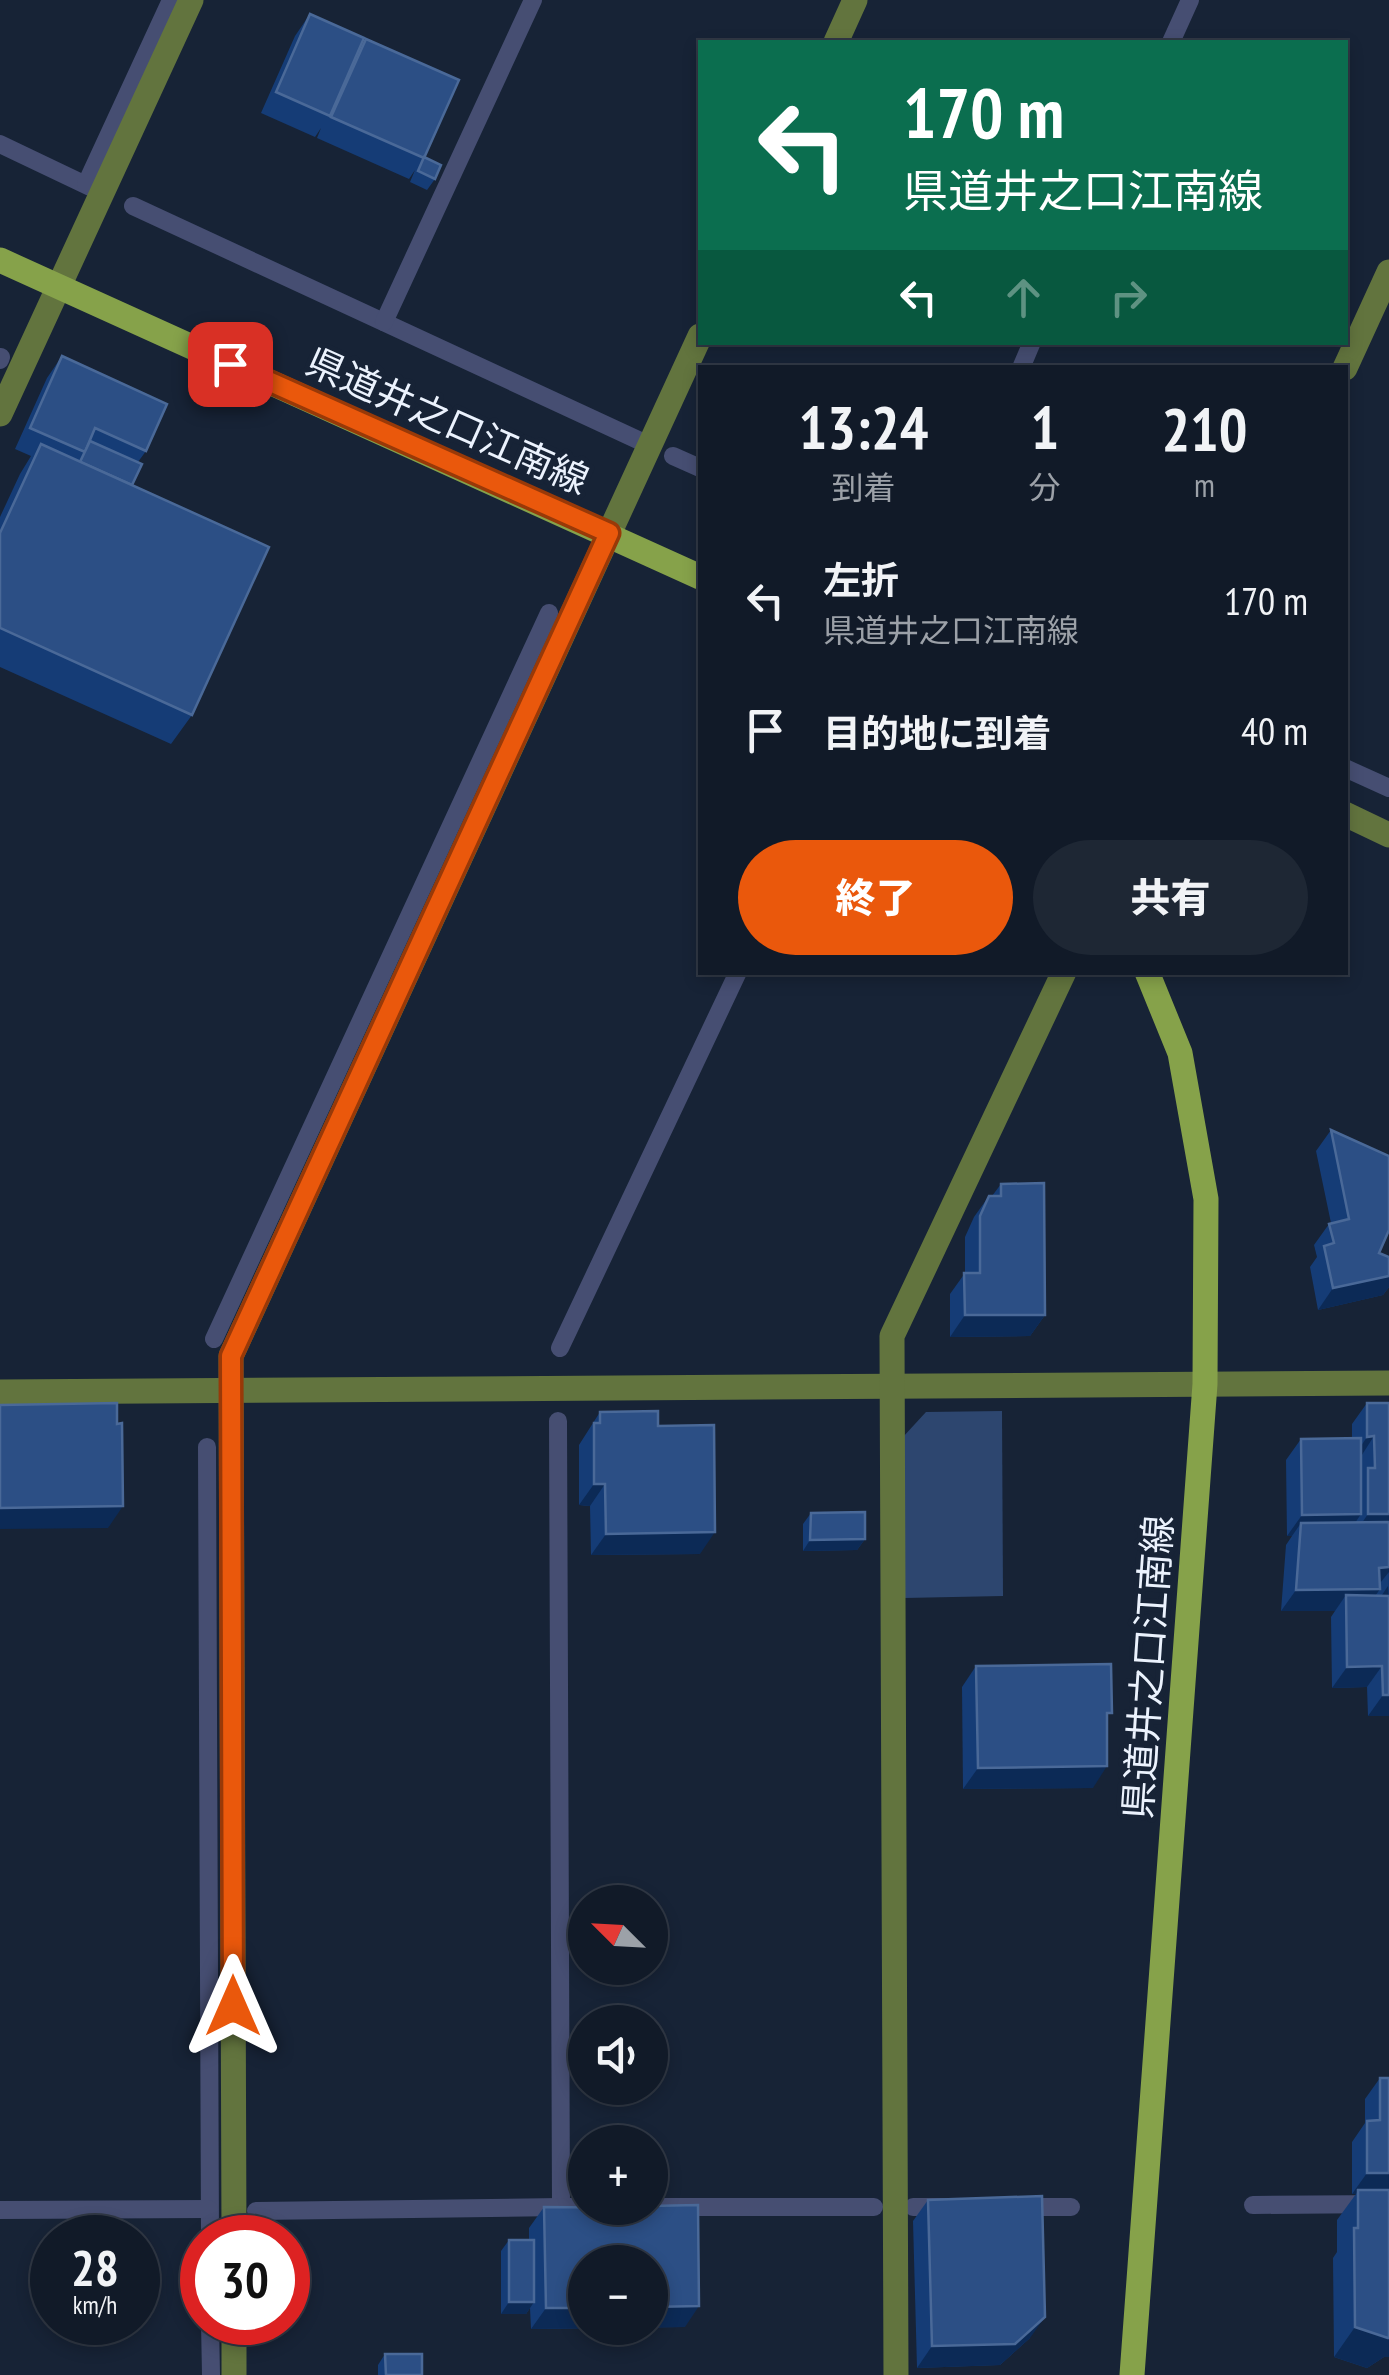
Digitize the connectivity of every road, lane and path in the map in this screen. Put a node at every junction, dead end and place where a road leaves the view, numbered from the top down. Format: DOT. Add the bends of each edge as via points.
graph roads {
  1 [pos="192,0"];
  2 [pos="855,0"];
  3 [pos="837,40"];
  4 [pos="0,260"];
  5 [pos="1389,272"];
  6 [pos="58,287"];
  7 [pos="698,340"];
  8 [pos="1346,365"];
  9 [pos="0,414"];
  10 [pos="609,533"];
  11 [pos="698,576"];
  12 [pos="1348,815"];
  13 [pos="1389,834"];
  14 [pos="1063,975"];
  15 [pos="1148,975"];
  16 [pos="1389,1383"];
  17 [pos="1205,1384"];
  18 [pos="892,1388"];
  19 [pos="230,1390"];
  20 [pos="0,1392"];
  21 [pos="234,2215"];
  22 [pos="234,2345"];
  23 [pos="234,2375"];
  24 [pos="896,2375"];
  25 [pos="1132,2375"];
  1 -- 6 [label="street"];
  2 -- 3 [label="street"];
  4 -- 6 [label="main road, 県道井之口江南線"];
  5 -- 8 [label="street"];
  6 -- 9 [label="street"];
  6 -- 10 [label="main road, 県道井之口江南線"];
  7 -- 10 [label="street"];
  10 -- 11 [label="main road, 県道井之口江南線"];
  10 -- 19 [label="street" via="231,1356"];
  12 -- 13 [label="street"];
  14 -- 18 [label="street" via="892,1336"];
  15 -- 17 [label="main road, 県道井之口江南線" via="1180,1054 1206,1199"];
  16 -- 17 [label="street"];
  17 -- 18 [label="street"];
  17 -- 25 [label="main road, 県道井之口江南線"];
  18 -- 19 [label="street"];
  18 -- 24 [label="street"];
  19 -- 20 [label="street"];
  19 -- 21 [label="street"];
  22 -- 23 [label="street"];
}
